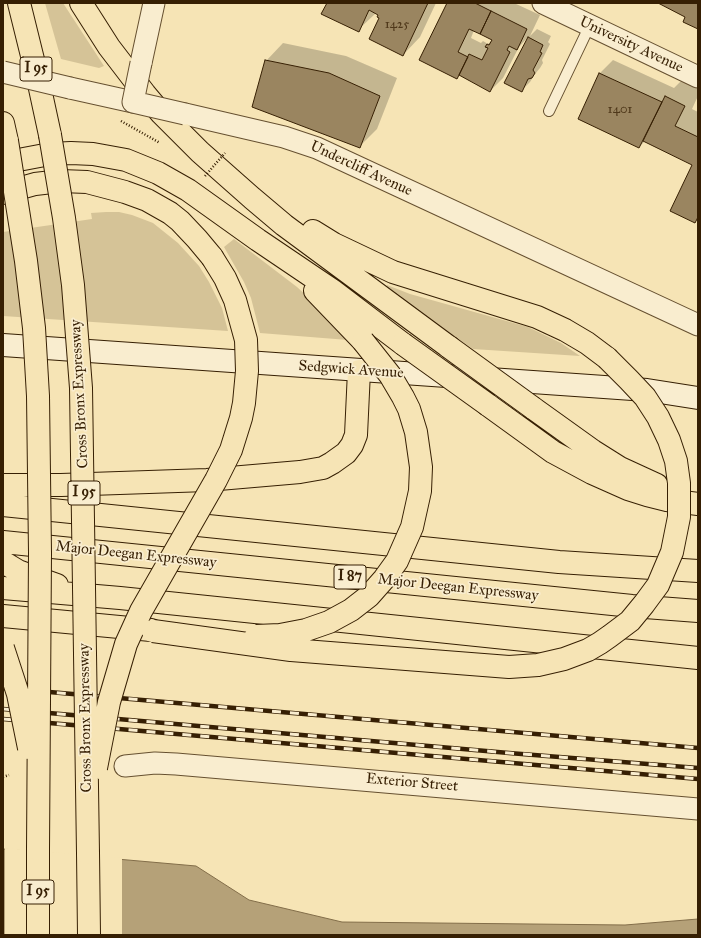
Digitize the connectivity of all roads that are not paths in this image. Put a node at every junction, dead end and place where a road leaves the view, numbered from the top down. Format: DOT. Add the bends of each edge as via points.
graph roads {
  1 [pos="19,3"];
  2 [pos="81,3"];
  3 [pos="154,3"];
  4 [pos="543,3"];
  5 [pos="590,25"];
  6 [pos="3,72"];
  7 [pos="698,77"];
  8 [pos="133,102"];
  9 [pos="549,111"];
  10 [pos="5,132"];
  11 [pos="3,164"];
  12 [pos="217,167"];
  13 [pos="3,193"];
  14 [pos="258,240"];
  15 [pos="698,325"];
  16 [pos="3,345"];
  17 [pos="359,371"];
  18 [pos="698,398"];
  19 [pos="3,485"];
  20 [pos="698,499"];
  21 [pos="698,504"];
  22 [pos="3,505"];
  23 [pos="3,542"];
  24 [pos="3,562"];
  25 [pos="698,571"];
  26 [pos="3,588"];
  27 [pos="120,598"];
  28 [pos="698,611"];
  29 [pos="3,616"];
  30 [pos="153,631"];
  31 [pos="3,648"];
  32 [pos="698,658"];
  33 [pos="125,766"];
  34 [pos="698,808"];
  35 [pos="38,849"];
  36 [pos="88,853"];
  37 [pos="38,935"];
  38 [pos="89,935"];
  1 -- 36 [label="highway, Cross Bronx Expressway / I 95, bridge" via="50,135 73,285 81,388"];
  2 -- 12 [label="highway" via="109,48 145,94"];
  3 -- 8 [label="street, bridge"];
  4 -- 5 [label="street, University Avenue"];
  5 -- 7 [label="street, University Avenue"];
  5 -- 9 [label="lane"];
  6 -- 8 [label="street, Undercliff Avenue, bridge"];
  8 -- 15 [label="street, Undercliff Avenue, bridge" via="288,138 317,148"];
  10 -- 35 [label="highway, I 95, bridge" via="29,281 38,396"];
  11 -- 14 [label="highway" via="71,152 126,160 173,180"];
  12 -- 20 [label="highway, bridge" via="284,225 593,451 644,480"];
  12 -- 30 [label="highway, bridge" via="269,206 376,265 407,278 537,317 565,330 607,358 645,397 669,440 676,461 679,483 679,517 672,552 658,585 630,620 588,650 538,665 509,667 291,650"];
  13 -- 36 [label="highway, bridge" via="22,187 61,181 87,182 147,200 170,213 197,238 212,257 230,288 243,326 248,356 244,403 237,434 224,465 141,611 126,644 109,702 96,763"];
  14 -- 21 [label="highway, bridge" via="332,290 553,452 628,489 667,500"];
  14 -- 30 [label="highway, bridge" via="328,303 363,341 404,397 413,420 421,467 416,516 406,543 391,570 373,592 351,610 329,622 294,633 266,636 225,637"];
  16 -- 17 [label="main road, Sedgwick Avenue"];
  17 -- 18 [label="main road, Sedgwick Avenue" via="647,390"];
  17 -- 19 [label="highway" via="356,435 346,453 323,468 207,480"];
  22 -- 25 [label="highway, I 87" via="559,562"];
  23 -- 28 [label="highway, Major Deegan Expressway / I 87"];
  24 -- 27 [label="highway, bridge" via="18,571 48,582 79,591"];
  26 -- 27 [label="highway, bridge"];
  27 -- 32 [label="highway"];
  29 -- 30 [label="highway, bridge"];
  31 -- 35 [label="highway, bridge" via="18,694 30,750"];
  33 -- 34 [label="street, Exterior Street" via="176,764"];
  35 -- 37 [label="highway, I 95"];
  36 -- 38 [label="highway, Cross Bronx Expressway / I 95"];
}
